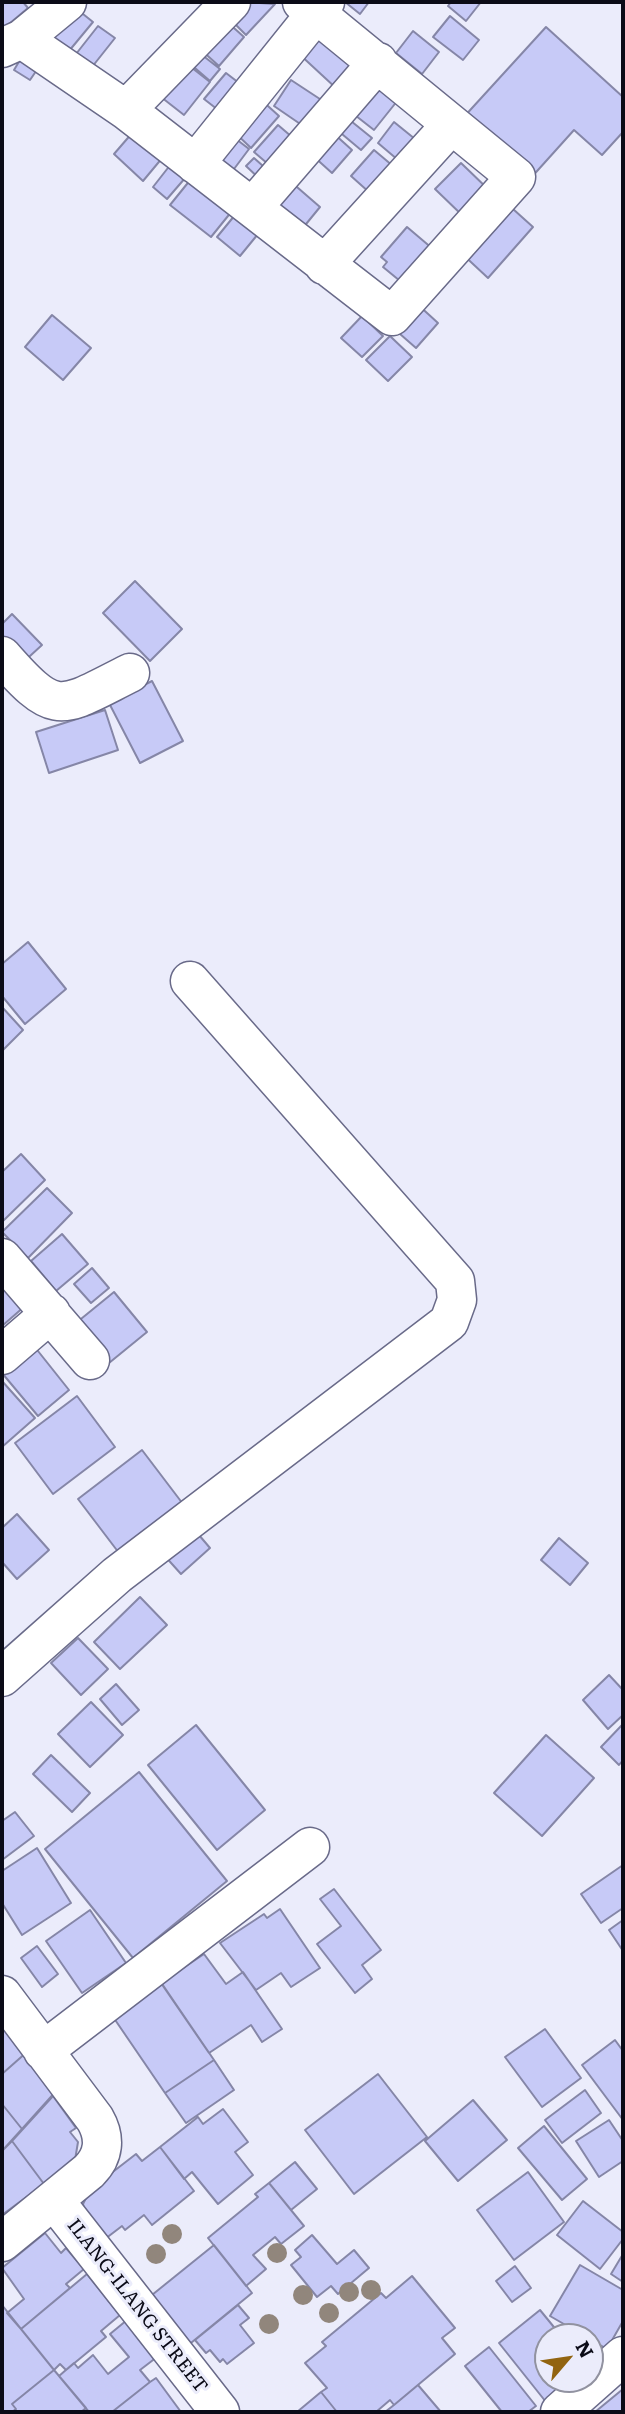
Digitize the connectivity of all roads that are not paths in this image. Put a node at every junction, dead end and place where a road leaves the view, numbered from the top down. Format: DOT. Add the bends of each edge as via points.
graph roads {
  1 [pos="67,2"];
  2 [pos="230,2"];
  3 [pos="314,6"];
  4 [pos="12,44"];
  5 [pos="378,62"];
  6 [pos="126,110"];
  7 [pos="451,125"];
  8 [pos="195,164"];
  9 [pos="253,207"];
  10 [pos="324,265"];
  11 [pos="2,656"];
  12 [pos="130,673"];
  13 [pos="190,981"];
  14 [pos="2,1258"];
  15 [pos="51,1313"];
  16 [pos="2,1355"];
  17 [pos="90,1360"];
  18 [pos="2,1677"];
  19 [pos="310,1847"];
  20 [pos="2,1997"];
  21 [pos="43,2051"];
  22 [pos="54,2200"];
  23 [pos="2,2242"];
  24 [pos="623,2356"];
  25 [pos="220,2412"];
  26 [pos="560,2412"];
  1 -- 4 [label="street"];
  2 -- 6 [label="street"];
  3 -- 5 [label="street"];
  3 -- 8 [label="street"];
  4 -- 6 [label="street"];
  5 -- 7 [label="street"];
  5 -- 9 [label="street"];
  6 -- 8 [label="street"];
  7 -- 10 [label="street"];
  7 -- 10 [label="street" via="516,177 392,316"];
  8 -- 9 [label="street"];
  9 -- 10 [label="street"];
  11 -- 12 [label="street" via="37,694 62,702"];
  13 -- 18 [label="street" via="455,1281 457,1300 450,1322 117,1575"];
  14 -- 15 [label="street"];
  15 -- 16 [label="street"];
  15 -- 17 [label="street"];
  19 -- 21 [label="street"];
  20 -- 21 [label="street"];
  21 -- 22 [label="street" via="100,2128 102,2147 89,2171"];
  22 -- 23 [label="street"];
  22 -- 25 [label="street, ILANG-ILANG STREET"];
  24 -- 26 [label="street"];
}
